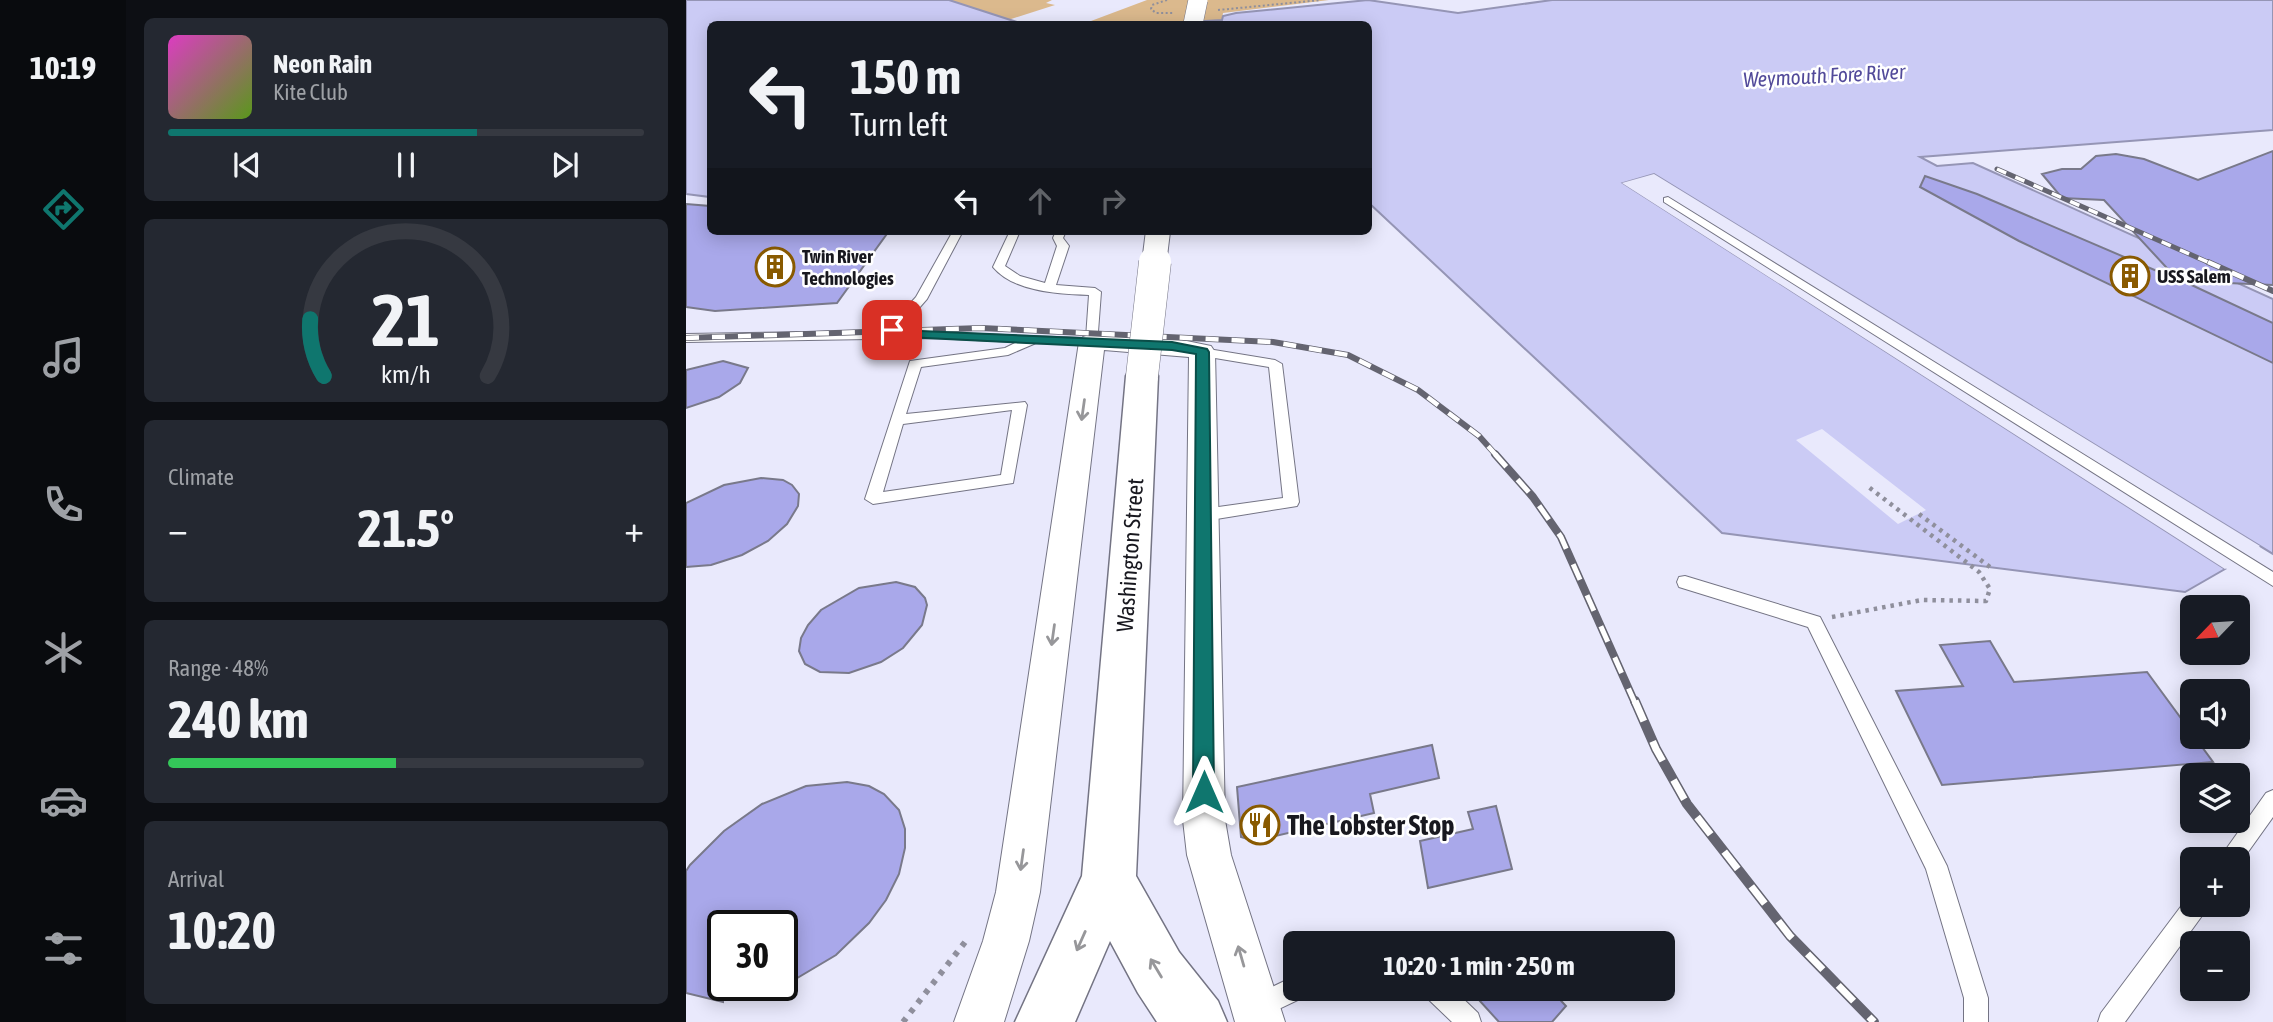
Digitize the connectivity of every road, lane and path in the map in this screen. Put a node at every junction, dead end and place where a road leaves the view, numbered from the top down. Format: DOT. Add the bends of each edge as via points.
graph roads {
  1 [pos="1198,0"];
  2 [pos="1321,0"];
  3 [pos="1241,8"];
  4 [pos="1194,21"];
  5 [pos="1668,200"];
  6 [pos="956,235"];
  7 [pos="1013,235"];
  8 [pos="1059,235"];
  9 [pos="1157,235"];
  10 [pos="1049,285"];
  11 [pos="890,333"];
  12 [pos="686,338"];
  13 [pos="1034,339"];
  14 [pos="1092,342"];
  15 [pos="1202,352"];
  16 [pos="897,420"];
  17 [pos="1866,485"];
  18 [pos="1204,514"];
  19 [pos="1919,514"];
  20 [pos="1990,567"];
  21 [pos="2273,580"];
  22 [pos="1685,582"];
  23 [pos="1814,622"];
  24 [pos="2273,800"];
  25 [pos="2239,847"];
  26 [pos="1109,879"];
  27 [pos="2187,917"];
  28 [pos="978,925"];
  29 [pos="1283,997"];
  30 [pos="1448,1001"];
  31 [pos="1258,1015"];
  32 [pos="903,1022"];
  33 [pos="979,1022"];
  34 [pos="1045,1022"];
  35 [pos="1197,1022"];
  36 [pos="1469,1022"];
  37 [pos="1976,1022"];
  38 [pos="2110,1022"];
  1 -- 4 [label="main road, bridge"];
  2 -- 3 [label="path"];
  5 -- 21 [label="lane"];
  6 -- 11 [label="lane" via="921,299"];
  7 -- 10 [label="lane" via="999,267 1003,274"];
  8 -- 10 [label="lane" via="1063,246"];
  9 -- 26 [label="main road, Washington Street, bridge" via="1142,376"];
  10 -- 14 [label="lane" via="1095,292"];
  11 -- 12 [label="lane"];
  11 -- 13 [label="lane"];
  13 -- 14 [label="lane"];
  13 -- 16 [label="lane" via="1008,351 915,364"];
  14 -- 15 [label="street"];
  14 -- 33 [label="street, one-way" via="1018,892"];
  15 -- 18 [label="street"];
  15 -- 18 [label="lane" via="1275,364 1291,502"];
  16 -- 16 [label="lane" via="1020,405 1008,479 873,499"];
  17 -- 23 [label="path" via="1979,572 1990,589 1986,601 1922,600"];
  31 -- 18 [label="street, one-way" via="1209,855 1203,820"];
  19 -- 20 [label="path"];
  22 -- 23 [label="lane"];
  23 -- 37 [label="lane" via="1936,866 1976,998"];
  24 -- 25 [label="lane"];
  26 -- 34 [label="main road, Washington Street, one-way"];
  35 -- 26 [label="main road, one-way" via="1169,990"];
  27 -- 38 [label="lane"];
  28 -- 32 [label="path"];
  29 -- 31 [label="lane"];
  30 -- 36 [label="lane"];
}
